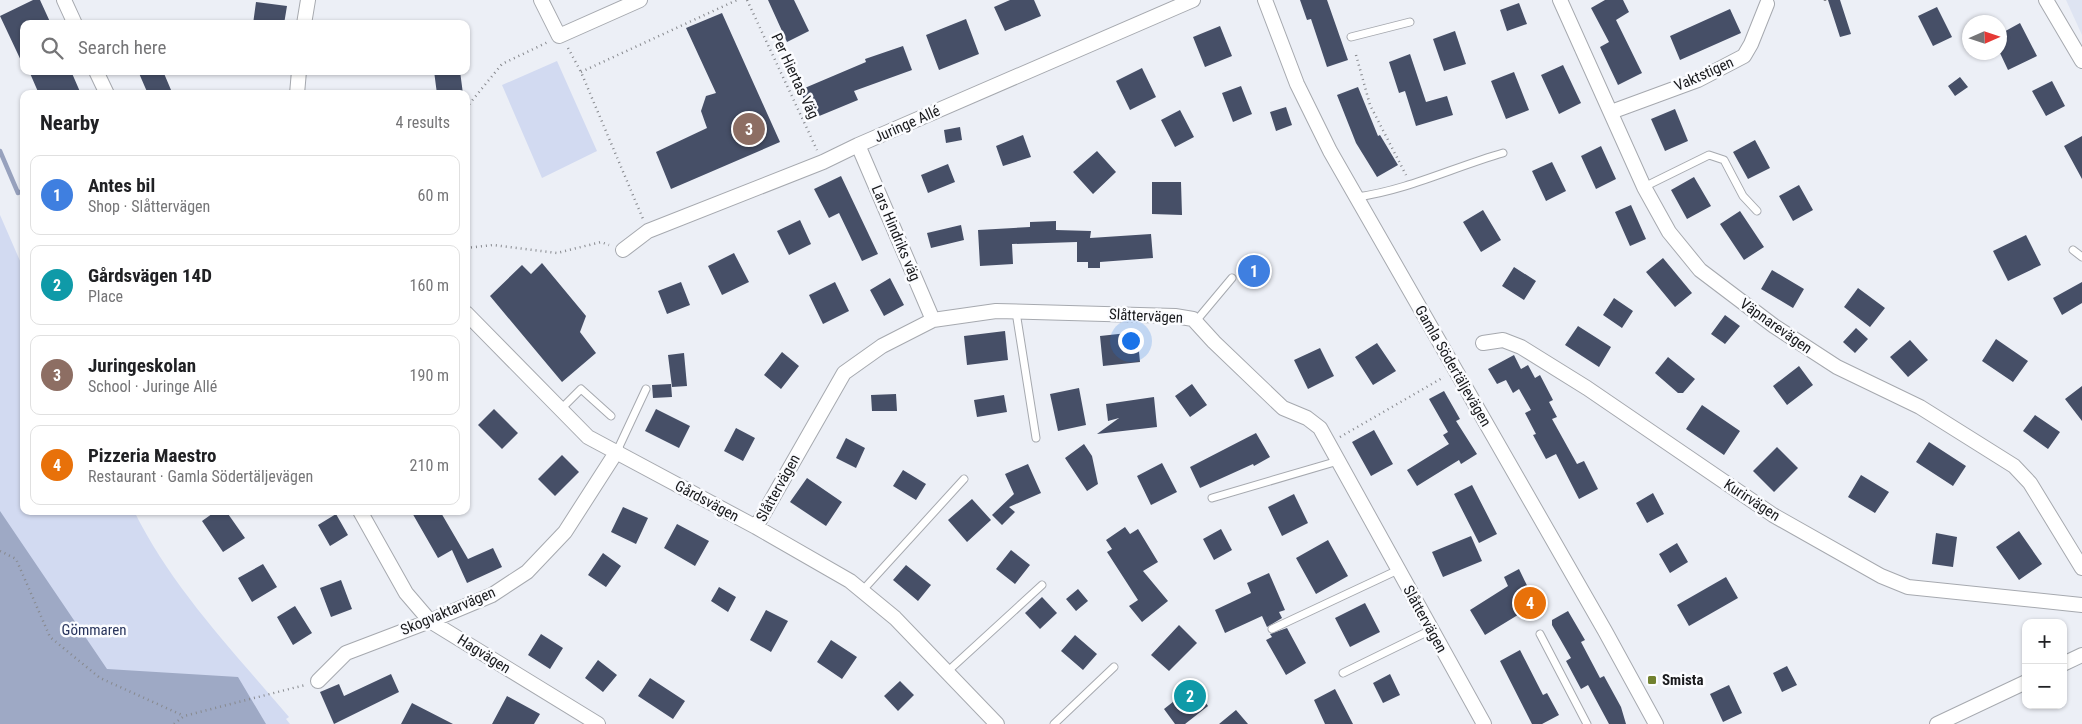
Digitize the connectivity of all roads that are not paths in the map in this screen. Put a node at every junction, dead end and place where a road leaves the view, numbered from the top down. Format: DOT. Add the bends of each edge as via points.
graph roads {
  1 [pos="64,0"];
  2 [pos="308,0"];
  3 [pos="541,0"];
  4 [pos="640,0"];
  5 [pos="1193,0"];
  6 [pos="1265,0"];
  7 [pos="1560,0"];
  8 [pos="2046,0"];
  9 [pos="1767,4"];
  10 [pos="73,20"];
  11 [pos="305,20"];
  12 [pos="1410,22"];
  13 [pos="1351,37"];
  14 [pos="2082,61"];
  15 [pos="98,75"];
  16 [pos="299,75"];
  17 [pos="105,90"];
  18 [pos="297,90"];
  19 [pos="1611,112"];
  20 [pos="858,145"];
  21 [pos="1503,153"];
  22 [pos="1644,187"];
  23 [pos="1357,198"];
  24 [pos="1757,211"];
  25 [pos="623,250"];
  26 [pos="2073,250"];
  27 [pos="2082,257"];
  28 [pos="1232,278"];
  29 [pos="1016,312"];
  30 [pos="470,317"];
  31 [pos="934,320"];
  32 [pos="1196,321"];
  33 [pos="1483,343"];
  34 [pos="646,389"];
  35 [pos="561,409"];
  36 [pos="611,416"];
  37 [pos="1036,438"];
  38 [pos="617,451"];
  39 [pos="1338,461"];
  40 [pos="964,479"];
  41 [pos="1212,498"];
  42 [pos="362,515"];
  43 [pos="756,527"];
  44 [pos="2082,568"];
  45 [pos="1398,570"];
  46 [pos="1042,584"];
  47 [pos="862,591"];
  48 [pos="2082,605"];
  49 [pos="430,621"];
  50 [pos="1272,629"];
  51 [pos="1432,630"];
  52 [pos="1540,634"];
  53 [pos="2082,655"];
  54 [pos="2067,662"];
  55 [pos="1114,667"];
  56 [pos="947,672"];
  57 [pos="1343,673"];
  58 [pos="318,681"];
  59 [pos="2022,684"];
  60 [pos="598,724"];
  61 [pos="997,724"];
  62 [pos="1054,724"];
  63 [pos="1484,724"];
  64 [pos="1587,724"];
  65 [pos="1656,724"];
  66 [pos="1937,724"];
  1 -- 10 [label="street"];
  2 -- 11 [label="street"];
  3 -- 4 [label="street" via="559,36"];
  5 -- 20 [label="street, Juringe Allé"];
  6 -- 23 [label="street, Gamla Södertäljevägen" via="1297,84"];
  7 -- 19 [label="street, Väpnarevägen"];
  8 -- 14 [label="street"];
  9 -- 19 [label="street, Vaktstigen" via="1744,56 1698,80"];
  12 -- 13 [label="lane"];
  15 -- 17 [label="street"];
  16 -- 18 [label="street"];
  19 -- 22 [label="street, Väpnarevägen"];
  20 -- 25 [label="street, Juringe Allé" via="648,231"];
  20 -- 31 [label="street, Lars Hindriks väg"];
  21 -- 23 [label="lane" via="1411,185"];
  22 -- 24 [label="lane" via="1709,155 1724,160 1743,196"];
  22 -- 44 [label="street, Väpnarevägen" via="1668,232 1700,270 1758,314 1837,367 1920,407 2014,466 2030,483"];
  23 -- 65 [label="street, Gamla Södertäljevägen"];
  26 -- 27 [label="lane"];
  28 -- 32 [label="lane"];
  29 -- 31 [label="street, Slåttervägen" via="996,311"];
  29 -- 32 [label="street, Slåttervägen" via="1175,316"];
  29 -- 37 [label="lane"];
  30 -- 35 [label="street, Gårdsvägen"];
  31 -- 43 [label="street, Slåttervägen" via="882,346 844,373"];
  32 -- 39 [label="street, Slåttervägen" via="1283,408 1307,418 1320,428"];
  33 -- 48 [label="street, Kurirvägen" via="1503,340 1521,347 1773,515 1881,576 1908,587"];
  34 -- 38 [label="lane"];
  35 -- 36 [label="lane" via="581,389"];
  35 -- 38 [label="street, Gårdsvägen" via="588,437"];
  38 -- 43 [label="street, Gårdsvägen"];
  38 -- 49 [label="street, Skogvaktarvägen" via="566,532 527,572 492,595"];
  39 -- 41 [label="lane"];
  39 -- 45 [label="street, Slåttervägen"];
  40 -- 47 [label="lane"];
  42 -- 49 [label="street, Hagvägen" via="406,593"];
  43 -- 47 [label="street, Gårdsvägen"];
  45 -- 50 [label="lane"];
  45 -- 51 [label="street, Slåttervägen"];
  46 -- 56 [label="lane"];
  47 -- 56 [label="street, Gårdsvägen" via="895,618"];
  49 -- 58 [label="street, Skogvaktarvägen" via="346,653"];
  49 -- 60 [label="street, Hagvägen"];
  51 -- 57 [label="lane"];
  51 -- 63 [label="street, Slåttervägen"];
  52 -- 64 [label="lane"];
  53 -- 54 [label="street"];
  55 -- 62 [label="lane"];
  56 -- 61 [label="street, Gårdsvägen"];
  59 -- 66 [label="street"];
}
